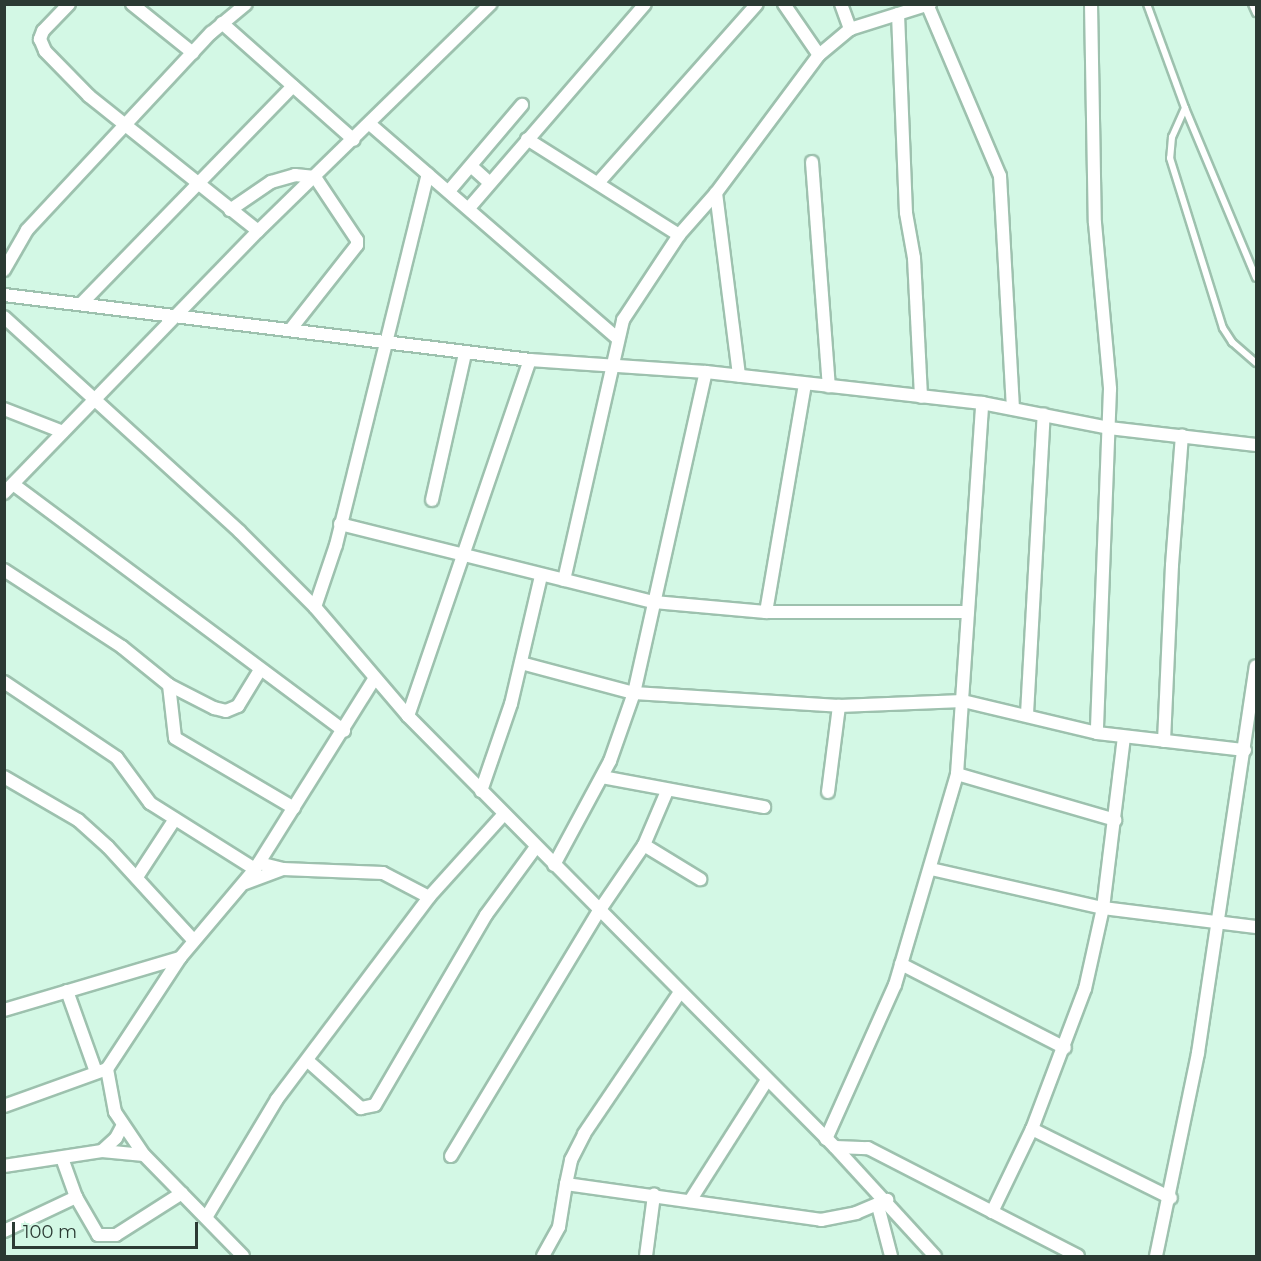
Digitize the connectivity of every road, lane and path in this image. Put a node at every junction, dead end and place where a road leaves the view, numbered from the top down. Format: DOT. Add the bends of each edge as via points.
graph roads {
  1 [pos="69,4"];
  2 [pos="132,4"];
  3 [pos="645,4"];
  4 [pos="757,4"];
  5 [pos="784,4"];
  6 [pos="841,4"];
  7 [pos="1091,4"];
  8 [pos="1147,4"];
  9 [pos="1252,4"];
  10 [pos="245,5"];
  11 [pos="928,5"];
  12 [pos="483,7"];
  13 [pos="898,14"];
  14 [pos="1257,14"];
  15 [pos="222,23"];
  16 [pos="850,29"];
  17 [pos="193,53"];
  18 [pos="819,55"];
  19 [pos="293,86"];
  20 [pos="522,105"];
  21 [pos="1185,108"];
  22 [pos="126,124"];
  23 [pos="370,124"];
  24 [pos="354,140"];
  25 [pos="527,140"];
  26 [pos="812,162"];
  27 [pos="471,166"];
  28 [pos="428,174"];
  29 [pos="315,177"];
  30 [pos="490,183"];
  31 [pos="598,183"];
  32 [pos="198,184"];
  33 [pos="449,191"];
  34 [pos="716,193"];
  35 [pos="469,208"];
  36 [pos="230,210"];
  37 [pos="258,231"];
  38 [pos="679,235"];
  39 [pos="4,270"];
  40 [pos="1257,278"];
  41 [pos="4,295"];
  42 [pos="83,302"];
  43 [pos="177,314"];
  44 [pos="4,316"];
  45 [pos="290,330"];
  46 [pos="617,338"];
  47 [pos="387,344"];
  48 [pos="465,353"];
  49 [pos="530,360"];
  50 [pos="1257,363"];
  51 [pos="614,367"];
  52 [pos="706,372"];
  53 [pos="739,376"];
  54 [pos="805,384"];
  55 [pos="829,386"];
  56 [pos="921,397"];
  57 [pos="96,398"];
  58 [pos="982,403"];
  59 [pos="4,409"];
  60 [pos="1013,409"];
  61 [pos="1044,414"];
  62 [pos="1109,428"];
  63 [pos="63,432"];
  64 [pos="1182,435"];
  65 [pos="1257,445"];
  66 [pos="9,488"];
  67 [pos="432,500"];
  68 [pos="340,524"];
  69 [pos="466,558"];
  70 [pos="4,570"];
  71 [pos="541,576"];
  72 [pos="564,580"];
  73 [pos="654,602"];
  74 [pos="315,607"];
  75 [pos="766,612"];
  76 [pos="967,612"];
  77 [pos="521,663"];
  78 [pos="1257,666"];
  79 [pos="260,670"];
  80 [pos="374,679"];
  81 [pos="4,682"];
  82 [pos="169,685"];
  83 [pos="634,693"];
  84 [pos="963,701"];
  85 [pos="839,706"];
  86 [pos="1027,714"];
  87 [pos="408,716"];
  88 [pos="344,731"];
  89 [pos="1097,733"];
  90 [pos="1124,737"];
  91 [pos="1164,741"];
  92 [pos="1245,750"];
  93 [pos="957,774"];
  94 [pos="4,777"];
  95 [pos="602,777"];
  96 [pos="481,791"];
  97 [pos="667,791"];
  98 [pos="828,792"];
  99 [pos="764,807"];
  100 [pos="294,808"];
  101 [pos="504,814"];
  102 [pos="175,819"];
  103 [pos="1115,820"];
  104 [pos="644,845"];
  105 [pos="536,847"];
  106 [pos="554,865"];
  107 [pos="257,866"];
  108 [pos="283,868"];
  109 [pos="931,869"];
  110 [pos="136,877"];
  111 [pos="700,879"];
  112 [pos="244,883"];
  113 [pos="429,897"];
  114 [pos="1102,908"];
  115 [pos="599,911"];
  116 [pos="1216,923"];
  117 [pos="1257,927"];
  118 [pos="194,941"];
  119 [pos="180,958"];
  120 [pos="901,964"];
  121 [pos="67,990"];
  122 [pos="680,992"];
  123 [pos="4,1010"];
  124 [pos="1065,1048"];
  125 [pos="309,1061"];
  126 [pos="101,1071"];
  127 [pos="767,1080"];
  128 [pos="6,1107"];
  129 [pos="123,1125"];
  130 [pos="1032,1129"];
  131 [pos="830,1143"];
  132 [pos="102,1151"];
  133 [pos="144,1155"];
  134 [pos="451,1155"];
  135 [pos="62,1158"];
  136 [pos="4,1166"];
  137 [pos="566,1184"];
  138 [pos="182,1193"];
  139 [pos="654,1195"];
  140 [pos="76,1197"];
  141 [pos="1171,1198"];
  142 [pos="690,1201"];
  143 [pos="883,1203"];
  144 [pos="992,1212"];
  145 [pos="207,1216"];
  146 [pos="562,1218"];
  147 [pos="4,1231"];
  148 [pos="243,1257"];
  149 [pos="543,1257"];
  150 [pos="556,1257"];
  151 [pos="646,1257"];
  152 [pos="891,1257"];
  153 [pos="935,1257"];
  154 [pos="1078,1257"];
  155 [pos="1156,1257"];
  1 -- 22 [label="street" via="43,31 41,46 89,96"];
  2 -- 17 [label="street"];
  3 -- 25 [label="street"];
  4 -- 31 [label="street"];
  5 -- 18 [label="street"];
  6 -- 16 [label="street"];
  7 -- 62 [label="street" via="1095,223 1110,389"];
  8 -- 21 [label="lane"];
  9 -- 14 [label="lane"];
  10 -- 15 [label="street"];
  11 -- 13 [label="street"];
  11 -- 60 [label="street" via="1000,176"];
  12 -- 23 [label="street"];
  13 -- 16 [label="street"];
  13 -- 56 [label="street" via="906,213 914,258"];
  15 -- 17 [label="street"];
  15 -- 19 [label="street"];
  16 -- 18 [label="street"];
  17 -- 22 [label="street"];
  18 -- 34 [label="street"];
  19 -- 24 [label="street"];
  19 -- 32 [label="street"];
  20 -- 27 [label="street"];
  21 -- 40 [label="lane"];
  21 -- 50 [label="lane" via="1172,137 1170,158 1223,328 1232,342"];
  22 -- 32 [label="street"];
  22 -- 39 [label="street" via="27,230"];
  23 -- 24 [label="street"];
  23 -- 28 [label="street"];
  24 -- 29 [label="street"];
  25 -- 30 [label="street"];
  25 -- 31 [label="street"];
  26 -- 55 [label="street"];
  27 -- 30 [label="street"];
  27 -- 33 [label="street"];
  28 -- 33 [label="street"];
  28 -- 47 [label="street"];
  29 -- 36 [label="street" via="295,175 271,182"];
  29 -- 37 [label="street"];
  29 -- 45 [label="street" via="357,245"];
  30 -- 35 [label="street"];
  31 -- 38 [label="street"];
  32 -- 36 [label="street"];
  32 -- 42 [label="street"];
  33 -- 35 [label="street"];
  34 -- 38 [label="street"];
  34 -- 53 [label="street"];
  35 -- 46 [label="street"];
  36 -- 37 [label="street"];
  37 -- 43 [label="street"];
  38 -- 46 [label="street" via="630,307"];
  41 -- 42 [label="street"];
  42 -- 43 [label="street"];
  43 -- 45 [label="street"];
  43 -- 57 [label="street"];
  44 -- 57 [label="street"];
  45 -- 47 [label="street"];
  46 -- 51 [label="street"];
  47 -- 48 [label="street"];
  47 -- 68 [label="street"];
  48 -- 49 [label="street"];
  48 -- 67 [label="street"];
  49 -- 51 [label="street"];
  49 -- 69 [label="street"];
  51 -- 52 [label="street"];
  51 -- 72 [label="street"];
  52 -- 53 [label="street"];
  52 -- 73 [label="street"];
  53 -- 54 [label="street"];
  54 -- 55 [label="street"];
  54 -- 75 [label="street"];
  55 -- 56 [label="street"];
  56 -- 58 [label="street"];
  57 -- 63 [label="street"];
  57 -- 74 [label="street"];
  58 -- 60 [label="street"];
  58 -- 76 [label="street"];
  59 -- 63 [label="street"];
  60 -- 61 [label="street"];
  61 -- 62 [label="street"];
  61 -- 86 [label="street"];
  62 -- 64 [label="street"];
  62 -- 89 [label="street"];
  63 -- 66 [label="street"];
  64 -- 65 [label="street"];
  64 -- 91 [label="street"];
  66 -- 79 [label="street"];
  68 -- 69 [label="street"];
  68 -- 74 [label="street"];
  69 -- 71 [label="street"];
  69 -- 87 [label="street"];
  70 -- 82 [label="street" via="122,647"];
  71 -- 72 [label="street"];
  71 -- 77 [label="street"];
  72 -- 73 [label="street"];
  73 -- 75 [label="street"];
  73 -- 83 [label="street"];
  74 -- 80 [label="street"];
  75 -- 76 [label="street"];
  76 -- 84 [label="street"];
  77 -- 83 [label="street"];
  77 -- 96 [label="street" via="506,722"];
  78 -- 92 [label="street"];
  79 -- 82 [label="street" via="238,706 226,711"];
  79 -- 88 [label="street"];
  80 -- 87 [label="street"];
  80 -- 88 [label="street"];
  81 -- 102 [label="street" via="117,758 144,798"];
  82 -- 100 [label="street" via="175,738"];
  83 -- 85 [label="street"];
  83 -- 95 [label="street"];
  84 -- 85 [label="street"];
  84 -- 86 [label="street"];
  84 -- 93 [label="street"];
  85 -- 98 [label="street"];
  86 -- 89 [label="street"];
  87 -- 96 [label="street"];
  88 -- 100 [label="street"];
  89 -- 90 [label="street"];
  90 -- 91 [label="street"];
  90 -- 103 [label="street"];
  91 -- 92 [label="street"];
  92 -- 116 [label="street"];
  93 -- 103 [label="street"];
  93 -- 109 [label="street"];
  94 -- 110 [label="street" via="78,820"];
  95 -- 97 [label="street"];
  95 -- 106 [label="street"];
  96 -- 101 [label="street"];
  97 -- 99 [label="street"];
  97 -- 104 [label="street"];
  100 -- 107 [label="street"];
  101 -- 105 [label="street"];
  101 -- 113 [label="street"];
  102 -- 107 [label="street"];
  102 -- 110 [label="street"];
  103 -- 114 [label="street"];
  104 -- 111 [label="street"];
  104 -- 115 [label="street"];
  105 -- 106 [label="street"];
  105 -- 125 [label="street" via="486,915 375,1105 361,1108"];
  106 -- 115 [label="street"];
  107 -- 108 [label="street"];
  107 -- 112 [label="street"];
  108 -- 112 [label="street"];
  108 -- 113 [label="street" via="383,873"];
  109 -- 114 [label="street"];
  109 -- 120 [label="street"];
  110 -- 118 [label="street"];
  112 -- 118 [label="street"];
  113 -- 125 [label="street"];
  114 -- 116 [label="street"];
  114 -- 124 [label="street" via="1085,989"];
  115 -- 122 [label="street"];
  115 -- 134 [label="street"];
  116 -- 117 [label="street"];
  116 -- 141 [label="street" via="1198,1053"];
  118 -- 119 [label="street"];
  119 -- 121 [label="street"];
  119 -- 126 [label="street"];
  120 -- 124 [label="street"];
  120 -- 131 [label="street"];
  121 -- 123 [label="street"];
  121 -- 126 [label="street"];
  122 -- 127 [label="street"];
  122 -- 137 [label="street" via="584,1134 571,1160"];
  124 -- 130 [label="street"];
  125 -- 145 [label="street" via="254,1134"];
  126 -- 128 [label="street"];
  126 -- 129 [label="street"];
  127 -- 131 [label="street"];
  127 -- 142 [label="street"];
  129 -- 132 [label="street"];
  129 -- 133 [label="street"];
  130 -- 141 [label="street"];
  130 -- 144 [label="street"];
  131 -- 143 [label="street"];
  131 -- 144 [label="street" via="868,1148"];
  132 -- 133 [label="street"];
  132 -- 135 [label="street"];
  133 -- 138 [label="street"];
  135 -- 136 [label="street"];
  135 -- 140 [label="street"];
  137 -- 139 [label="street"];
  137 -- 146 [label="street"];
  138 -- 140 [label="street" via="111,1237 94,1232"];
  138 -- 145 [label="street"];
  139 -- 142 [label="street"];
  139 -- 151 [label="street"];
  140 -- 147 [label="street"];
  141 -- 155 [label="street"];
  142 -- 143 [label="street" via="821,1220"];
  143 -- 152 [label="street"];
  143 -- 153 [label="street"];
  144 -- 154 [label="street"];
  145 -- 148 [label="street"];
  146 -- 149 [label="street"];
  146 -- 150 [label="street"];
}
